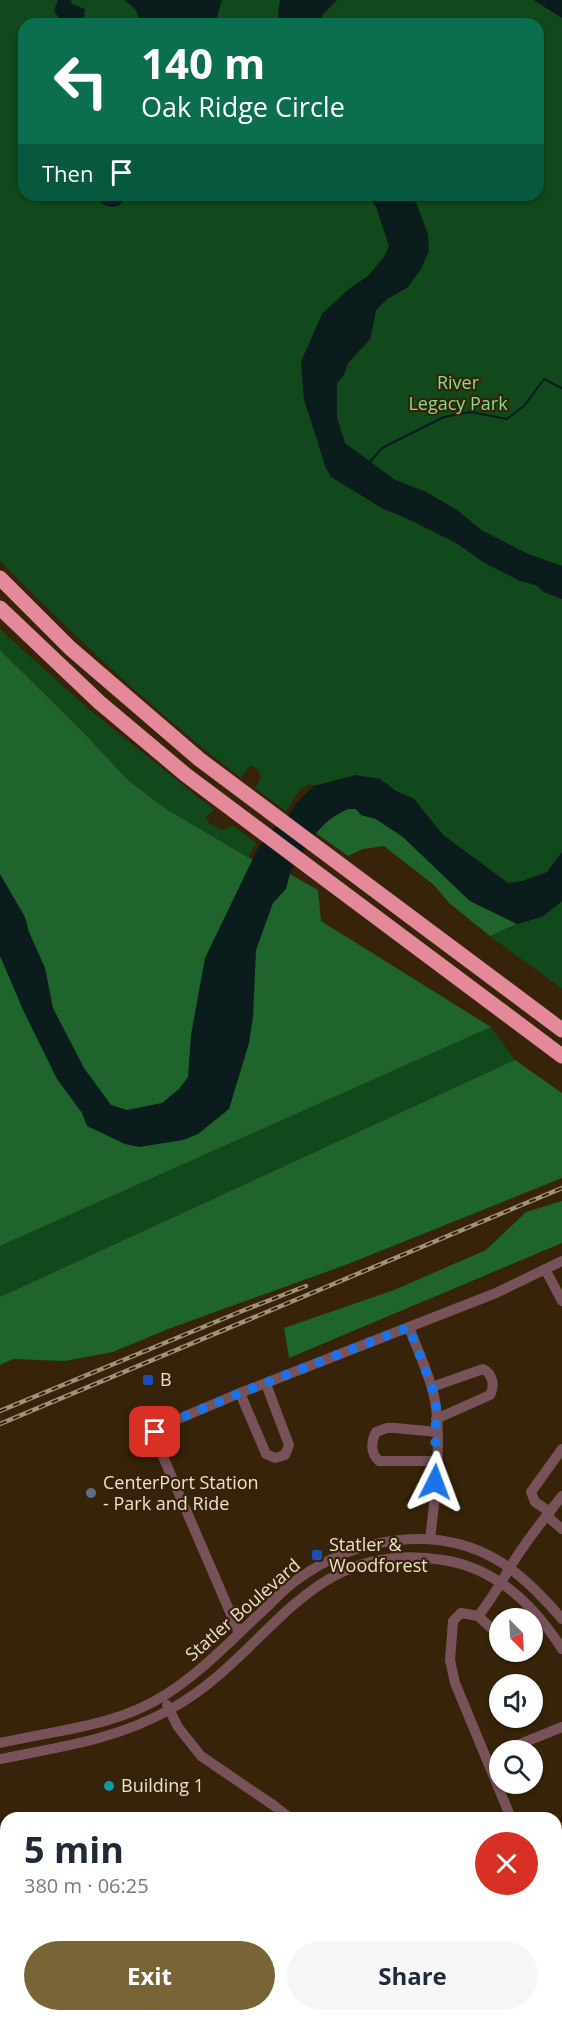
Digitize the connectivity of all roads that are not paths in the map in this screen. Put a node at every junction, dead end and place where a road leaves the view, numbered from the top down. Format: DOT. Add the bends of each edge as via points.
graph roads {
  1 [pos="0,578"];
  2 [pos="0,608"];
  3 [pos="562,1030"];
  4 [pos="562,1056"];
  5 [pos="562,1261"];
  6 [pos="545,1269"];
  7 [pos="562,1302"];
  8 [pos="409,1327"];
  9 [pos="266,1384"];
  10 [pos="432,1387"];
  11 [pos="240,1393"];
  12 [pos="436,1419"];
  13 [pos="437,1432"];
  14 [pos="562,1449"];
  15 [pos="436,1461"];
  16 [pos="562,1496"];
  17 [pos="548,1514"];
  18 [pos="562,1529"];
  19 [pos="430,1539"];
  20 [pos="509,1568"];
  21 [pos="297,1580"];
  22 [pos="502,1583"];
  23 [pos="307,1593"];
  24 [pos="478,1616"];
  25 [pos="562,1619"];
  26 [pos="489,1626"];
  27 [pos="239,1633"];
  28 [pos="562,1649"];
  29 [pos="163,1696"];
  30 [pos="170,1710"];
  31 [pos="562,1727"];
  32 [pos="54,1733"];
  33 [pos="530,1740"];
  34 [pos="0,1743"];
  35 [pos="58,1748"];
  36 [pos="489,1757"];
  37 [pos="486,1758"];
  38 [pos="0,1759"];
  39 [pos="283,1812"];
  40 [pos="508,1812"];
  1 -- 3 [label="highway" via="70,648 198,759"];
  2 -- 4 [label="highway" via="142,740 230,810"];
  5 -- 6 [label="street"];
  6 -- 7 [label="street"];
  6 -- 8 [label="street"];
  8 -- 9 [label="street"];
  8 -- 10 [label="street"];
  9 -- 11 [label="street"];
  9 -- 11 [label="street" via="289,1445 285,1455 275,1458 266,1454"];
  10 -- 12 [label="street"];
  10 -- 12 [label="street" via="483,1370 493,1383 490,1395"];
  11 -- 27 [label="street" via="155,1432"];
  12 -- 13 [label="street"];
  13 -- 15 [label="street"];
  13 -- 15 [label="street" via="387,1428 376,1432 372,1440 379,1461"];
  14 -- 17 [label="street" via="531,1492"];
  15 -- 19 [label="street"];
  16 -- 17 [label="street"];
  17 -- 18 [label="street"];
  17 -- 20 [label="street"];
  19 -- 20 [label="street, Statler Boulevard" via="457,1543"];
  19 -- 21 [label="street, Statler Boulevard" via="390,1540 359,1548"];
  20 -- 22 [label="street"];
  20 -- 25 [label="street, Statler Boulevard"];
  21 -- 23 [label="street"];
  21 -- 27 [label="street, Statler Boulevard"];
  22 -- 23 [label="street, Statler Boulevard" via="472,1566 428,1557 398,1557 366,1562"];
  22 -- 24 [label="street"];
  22 -- 28 [label="street, Statler Boulevard" via="536,1613"];
  23 -- 30 [label="street, Statler Boulevard" via="225,1669"];
  24 -- 26 [label="street"];
  24 -- 37 [label="street" via="461,1613 453,1621 450,1660 455,1683"];
  27 -- 29 [label="street, Statler Boulevard" via="195,1674"];
  29 -- 30 [label="street"];
  29 -- 32 [label="street, Statler Boulevard" via="102,1722"];
  30 -- 35 [label="street, Statler Boulevard" via="108,1737"];
  30 -- 39 [label="street" via="201,1756"];
  31 -- 33 [label="street"];
  32 -- 34 [label="street, Statler Boulevard"];
  32 -- 35 [label="street"];
  35 -- 38 [label="street, Statler Boulevard"];
  36 -- 37 [label="street"];
  37 -- 40 [label="street"];
}
